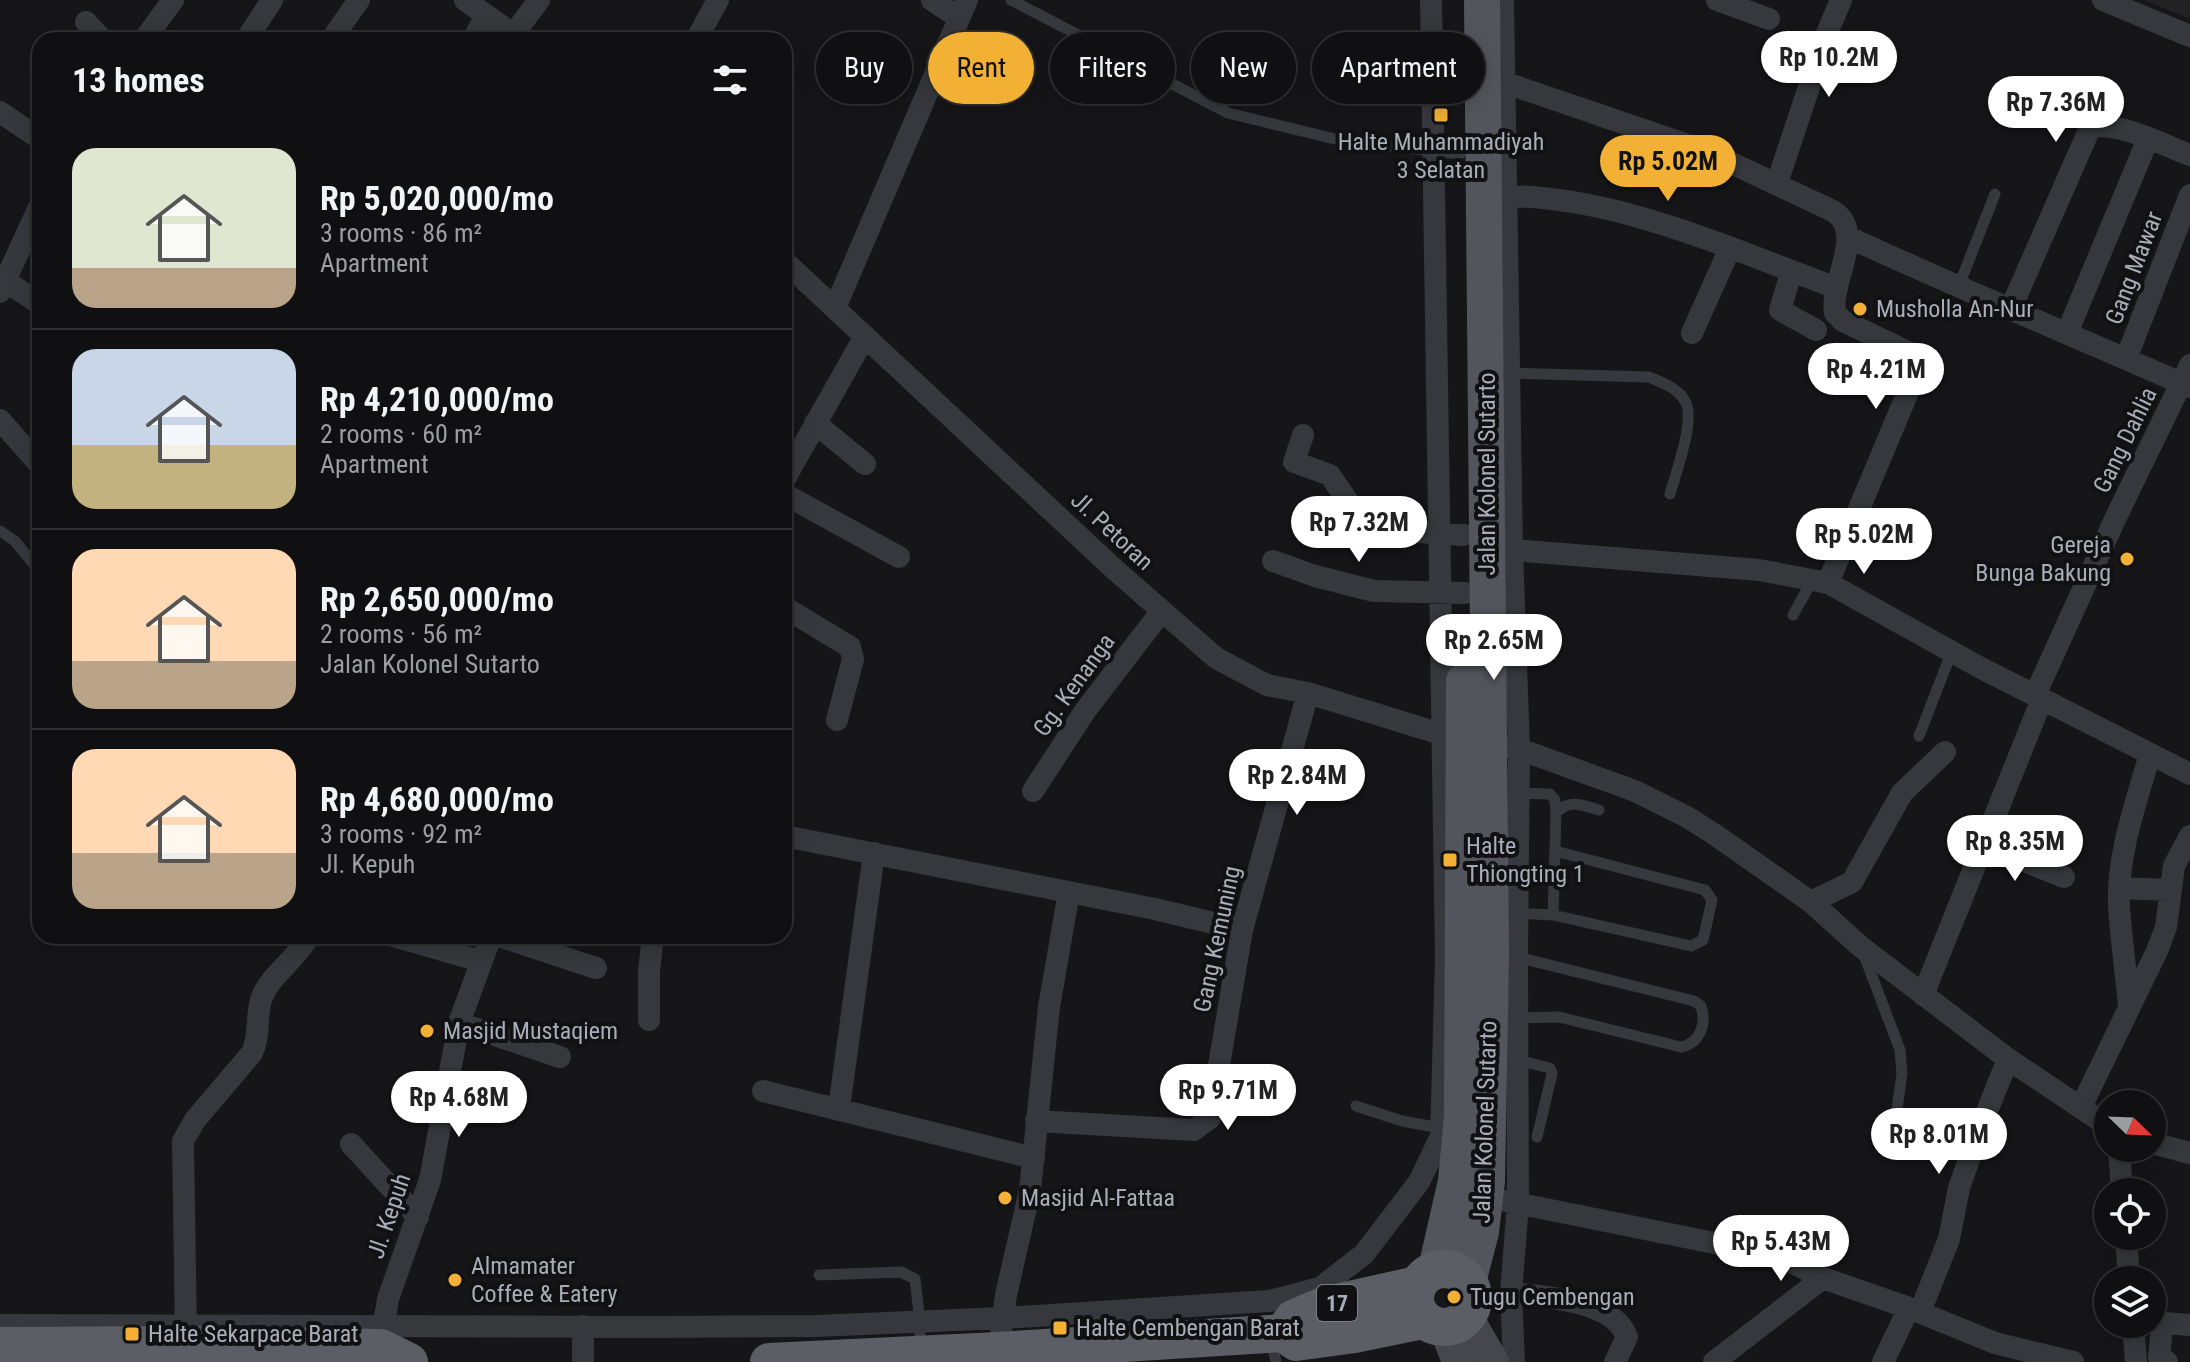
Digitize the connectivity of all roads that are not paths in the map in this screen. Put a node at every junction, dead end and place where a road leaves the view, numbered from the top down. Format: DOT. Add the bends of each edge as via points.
graph roads {
  1 [pos="173,0"];
  2 [pos="272,0"];
  3 [pos="359,0"];
  4 [pos="465,0"];
  5 [pos="539,0"];
  6 [pos="718,0"];
  7 [pos="932,0"];
  8 [pos="1011,0"];
  9 [pos="1431,0"];
  10 [pos="1458,0"];
  11 [pos="1482,0"];
  12 [pos="1503,0"];
  13 [pos="1717,0"];
  14 [pos="1841,0"];
  15 [pos="2103,0"];
  16 [pos="963,9"];
  17 [pos="486,15"];
  18 [pos="1769,19"];
  19 [pos="86,22"];
  20 [pos="95,32"];
  21 [pos="150,32"];
  22 [pos="251,32"];
  23 [pos="337,32"];
  24 [pos="477,32"];
  25 [pos="510,32"];
  26 [pos="520,32"];
  27 [pos="700,32"];
  28 [pos="2190,36"];
  29 [pos="1493,83"];
  30 [pos="0,112"];
  31 [pos="32,134"];
  32 [pos="2148,139"];
  33 [pos="1447,152"];
  34 [pos="2190,155"];
  35 [pos="1777,183"];
  36 [pos="1995,194"];
  37 [pos="2190,195"];
  38 [pos="1495,196"];
  39 [pos="32,220"];
  40 [pos="1848,237"];
  41 [pos="1730,248"];
  42 [pos="792,268"];
  43 [pos="4,271"];
  44 [pos="1791,273"];
  45 [pos="1837,288"];
  46 [pos="1958,288"];
  47 [pos="32,297"];
  48 [pos="835,308"];
  49 [pos="2011,308"];
  50 [pos="1816,330"];
  51 [pos="1692,333"];
  52 [pos="2067,333"];
  53 [pos="865,336"];
  54 [pos="2126,359"];
  55 [pos="1498,372"];
  56 [pos="2187,378"];
  57 [pos="0,420"];
  58 [pos="815,423"];
  59 [pos="1303,435"];
  60 [pos="32,456"];
  61 [pos="792,460"];
  62 [pos="865,464"];
  63 [pos="1670,494"];
  64 [pos="792,498"];
  65 [pos="0,531"];
  66 [pos="1476,542"];
  67 [pos="899,557"];
  68 [pos="1273,561"];
  69 [pos="32,562"];
  70 [pos="1821,581"];
  71 [pos="1452,593"];
  72 [pos="792,612"];
  73 [pos="1161,612"];
  74 [pos="1793,615"];
  75 [pos="1952,651"];
  76 [pos="1308,693"];
  77 [pos="2038,697"];
  78 [pos="837,720"];
  79 [pos="1919,736"];
  80 [pos="1478,741"];
  81 [pos="1945,752"];
  82 [pos="2150,754"];
  83 [pos="2190,774"];
  84 [pos="1033,791"];
  85 [pos="1518,793"];
  86 [pos="1599,810"];
  87 [pos="1556,813"];
  88 [pos="2190,836"];
  89 [pos="792,838"];
  90 [pos="1984,845"];
  91 [pos="1555,851"];
  92 [pos="874,853"];
  93 [pos="2064,877"];
  94 [pos="2120,888"];
  95 [pos="2170,890"];
  96 [pos="1069,892"];
  97 [pos="1811,902"];
  98 [pos="1517,913"];
  99 [pos="1553,915"];
  100 [pos="1242,930"];
  101 [pos="302,944"];
  102 [pos="421,944"];
  103 [pos="487,944"];
  104 [pos="523,944"];
  105 [pos="652,944"];
  106 [pos="1861,947"];
  107 [pos="1479,956"];
  108 [pos="480,961"];
  109 [pos="596,968"];
  110 [pos="1923,995"];
  111 [pos="2130,1006"];
  112 [pos="649,1020"];
  113 [pos="459,1023"];
  114 [pos="1478,1028"];
  115 [pos="560,1057"];
  116 [pos="2008,1059"];
  117 [pos="1517,1060"];
  118 [pos="763,1091"];
  119 [pos="1356,1106"];
  120 [pos="2081,1107"];
  121 [pos="839,1108"];
  122 [pos="2094,1116"];
  123 [pos="1036,1121"];
  124 [pos="1895,1124"];
  125 [pos="1441,1128"];
  126 [pos="1537,1137"];
  127 [pos="351,1144"];
  128 [pos="2166,1147"];
  129 [pos="2190,1153"];
  130 [pos="1034,1158"];
  131 [pos="1502,1200"];
  132 [pos="418,1217"];
  133 [pos="819,1275"];
  134 [pos="1823,1278"];
  135 [pos="1511,1293"];
  136 [pos="1439,1306"];
  137 [pos="1914,1310"];
  138 [pos="0,1325"];
  139 [pos="2190,1325"];
  140 [pos="583,1326"];
  141 [pos="1123,1326"];
  142 [pos="1275,1332"];
  143 [pos="1001,1334"];
  144 [pos="85,1335"];
  145 [pos="2134,1338"];
  146 [pos="187,1344"];
  147 [pos="0,1346"];
  148 [pos="911,1349"];
  149 [pos="392,1352"];
  150 [pos="1087,1353"];
  151 [pos="814,1360"];
  152 [pos="1718,1360"];
  153 [pos="583,1362"];
  154 [pos="769,1362"];
  155 [pos="1493,1362"];
  156 [pos="1514,1362"];
  157 [pos="1615,1362"];
  158 [pos="1883,1362"];
  159 [pos="2073,1362"];
  160 [pos="2136,1362"];
  161 [pos="2167,1362"];
  1 -- 21 [label="street"];
  2 -- 22 [label="street"];
  3 -- 23 [label="street"];
  4 -- 17 [label="street"];
  5 -- 26 [label="street"];
  6 -- 27 [label="street"];
  7 -- 16 [label="street"];
  8 -- 33 [label="lane" via="1228,113 1339,140"];
  9 -- 33 [label="street"];
  10 -- 33 [label="main road, Jalan Kolonel Sutarto"];
  11 -- 29 [label="main road, Jalan Kolonel Sutarto"];
  12 -- 29 [label="street"];
  13 -- 18 [label="street"];
  14 -- 35 [label="street"];
  15 -- 28 [label="street"];
  16 -- 48 [label="street"];
  17 -- 24 [label="street"];
  17 -- 25 [label="street"];
  19 -- 20 [label="street"];
  29 -- 35 [label="street" via="1695,148"];
  29 -- 38 [label="main road, Jalan Kolonel Sutarto"];
  30 -- 31 [label="street"];
  32 -- 34 [label="street"];
  32 -- 49 [label="street" via="2108,127 2086,132"];
  32 -- 52 [label="street"];
  33 -- 66 [label="main road, Jalan Kolonel Sutarto"];
  35 -- 40 [label="street" via="1840,215"];
  36 -- 46 [label="lane"];
  37 -- 54 [label="street, Gang Mawar"];
  38 -- 41 [label="street" via="1576,203"];
  38 -- 55 [label="main road, Jalan Kolonel Sutarto"];
  39 -- 43 [label="street"];
  40 -- 45 [label="street"];
  40 -- 46 [label="street"];
  41 -- 44 [label="street"];
  41 -- 51 [label="street"];
  42 -- 48 [label="street, Jl. Petoran"];
  43 -- 47 [label="street"];
  44 -- 45 [label="street"];
  44 -- 50 [label="street" via="1780,310"];
  45 -- 70 [label="street" via="1838,318 1912,354 1918,368"];
  46 -- 49 [label="street"];
  48 -- 53 [label="street, Jl. Petoran"];
  49 -- 52 [label="street"];
  52 -- 54 [label="street"];
  53 -- 58 [label="street"];
  53 -- 73 [label="street, Jl. Petoran"];
  54 -- 56 [label="street"];
  55 -- 63 [label="lane" via="1649,377 1669,385 1685,400 1690,417"];
  55 -- 66 [label="main road, Jalan Kolonel Sutarto"];
  56 -- 77 [label="street, Gang Dahlia" via="2116,517"];
  57 -- 60 [label="street"];
  58 -- 61 [label="street"];
  58 -- 62 [label="street"];
  59 -- 66 [label="street" via="1294,462 1330,475 1363,518 1390,529"];
  64 -- 67 [label="street"];
  65 -- 69 [label="lane"];
  66 -- 70 [label="street"];
  66 -- 71 [label="main road, Jalan Kolonel Sutarto"];
  66 -- 80 [label="main road, Jalan Kolonel Sutarto"];
  68 -- 71 [label="street" via="1374,591"];
  70 -- 74 [label="lane"];
  70 -- 75 [label="street"];
  71 -- 80 [label="main road, Jalan Kolonel Sutarto"];
  72 -- 78 [label="street" via="850,647 853,659"];
  73 -- 76 [label="street, Jl. Petoran" via="1216,658 1267,685"];
  73 -- 84 [label="street, Gg. Kenanga" via="1085,711"];
  75 -- 77 [label="street"];
  75 -- 79 [label="lane"];
  76 -- 80 [label="street, Jl. Petoran"];
  76 -- 100 [label="street, Gang Kemuning"];
  77 -- 82 [label="street"];
  77 -- 90 [label="street, Gang Dahlia"];
  80 -- 85 [label="street"];
  80 -- 97 [label="street, Jl. Petoran" via="1635,791 1714,834"];
  80 -- 107 [label="main road, Jalan Kolonel Sutarto"];
  81 -- 97 [label="street" via="1902,793 1852,882"];
  82 -- 83 [label="street"];
  82 -- 94 [label="street" via="2128,828"];
  85 -- 87 [label="lane" via="1550,794"];
  85 -- 98 [label="street"];
  86 -- 87 [label="lane" via="1575,803"];
  87 -- 91 [label="lane"];
  88 -- 95 [label="street" via="2174,866"];
  89 -- 92 [label="street"];
  90 -- 93 [label="street"];
  90 -- 110 [label="street, Gang Dahlia"];
  91 -- 99 [label="lane"];
  91 -- 99 [label="lane" via="1705,890 1712,900 1703,940 1691,946"];
  92 -- 96 [label="street"];
  92 -- 121 [label="street"];
  94 -- 95 [label="street"];
  94 -- 111 [label="street"];
  95 -- 111 [label="street" via="2166,927"];
  96 -- 100 [label="street"];
  96 -- 123 [label="street"];
  97 -- 106 [label="street, Jl. Petoran"];
  98 -- 99 [label="lane"];
  98 -- 107 [label="street"];
  100 -- 123 [label="street, Gang Kemuning" via="1207,1122 1194,1130"];
  101 -- 146 [label="street" via="261,999 252,1053 183,1141"];
  102 -- 108 [label="street"];
  103 -- 108 [label="street, Jl. Kepuh"];
  104 -- 109 [label="street"];
  105 -- 112 [label="street"];
  106 -- 110 [label="street, Jl. Petoran"];
  106 -- 124 [label="lane" via="1900,1050"];
  107 -- 114 [label="main road, Jalan Kolonel Sutarto"];
  107 -- 114 [label="street"];
  107 -- 114 [label="lane" via="1694,1001 1701,1006 1703,1021 1692,1044 1681,1047 1559,1017"];
  108 -- 113 [label="street, Jl. Kepuh"];
  110 -- 116 [label="street, Jl. Petoran"];
  111 -- 120 [label="street"];
  113 -- 115 [label="street"];
  113 -- 132 [label="street, Jl. Kepuh" via="430,1180"];
  114 -- 117 [label="street"];
  114 -- 125 [label="street"];
  114 -- 131 [label="main road, Jalan Kolonel Sutarto"];
  114 -- 136 [label="main road, Jalan Kolonel Sutarto"];
  116 -- 120 [label="street, Jl. Petoran"];
  116 -- 137 [label="street" via="1959,1188 1949,1239"];
  117 -- 126 [label="lane" via="1550,1068 1552,1074"];
  117 -- 131 [label="street"];
  118 -- 121 [label="street"];
  119 -- 125 [label="lane"];
  120 -- 122 [label="street, Jl. Petoran"];
  121 -- 130 [label="street"];
  123 -- 130 [label="street"];
  125 -- 142 [label="street" via="1419,1182 1364,1254"];
  127 -- 132 [label="street"];
  128 -- 129 [label="street"];
  130 -- 143 [label="street"];
  131 -- 134 [label="street" via="1749,1250 1785,1259"];
  131 -- 135 [label="street"];
  131 -- 136 [label="main road, Jalan Kolonel Sutarto"];
  132 -- 149 [label="street, Jl. Kepuh" via="388,1299"];
  133 -- 148 [label="lane" via="901,1272 915,1279"];
  134 -- 137 [label="street"];
  134 -- 152 [label="street"];
  135 -- 156 [label="street"];
  135 -- 157 [label="street" via="1597,1308 1612,1317 1627,1337"];
  136 -- 142 [label="highway, 17" via="1355,1334 1296,1342"];
  136 -- 155 [label="main road"];
  137 -- 158 [label="street"];
  137 -- 159 [label="street" via="1995,1343"];
  138 -- 144 [label="street"];
  139 -- 161 [label="street" via="2162,1327 2159,1357"];
  140 -- 148 [label="street" via="817,1326"];
  140 -- 149 [label="street"];
  140 -- 153 [label="street"];
  141 -- 142 [label="highway, 17"];
  141 -- 143 [label="street"];
  141 -- 150 [label="highway, 17"];
  143 -- 148 [label="highway, 17"];
  143 -- 150 [label="highway, 17"];
  144 -- 146 [label="highway"];
  144 -- 147 [label="highway"];
  145 -- 160 [label="street"];
  146 -- 149 [label="highway" via="317,1337"];
  148 -- 151 [label="highway, 17"];
  151 -- 154 [label="highway, 17"];
}
